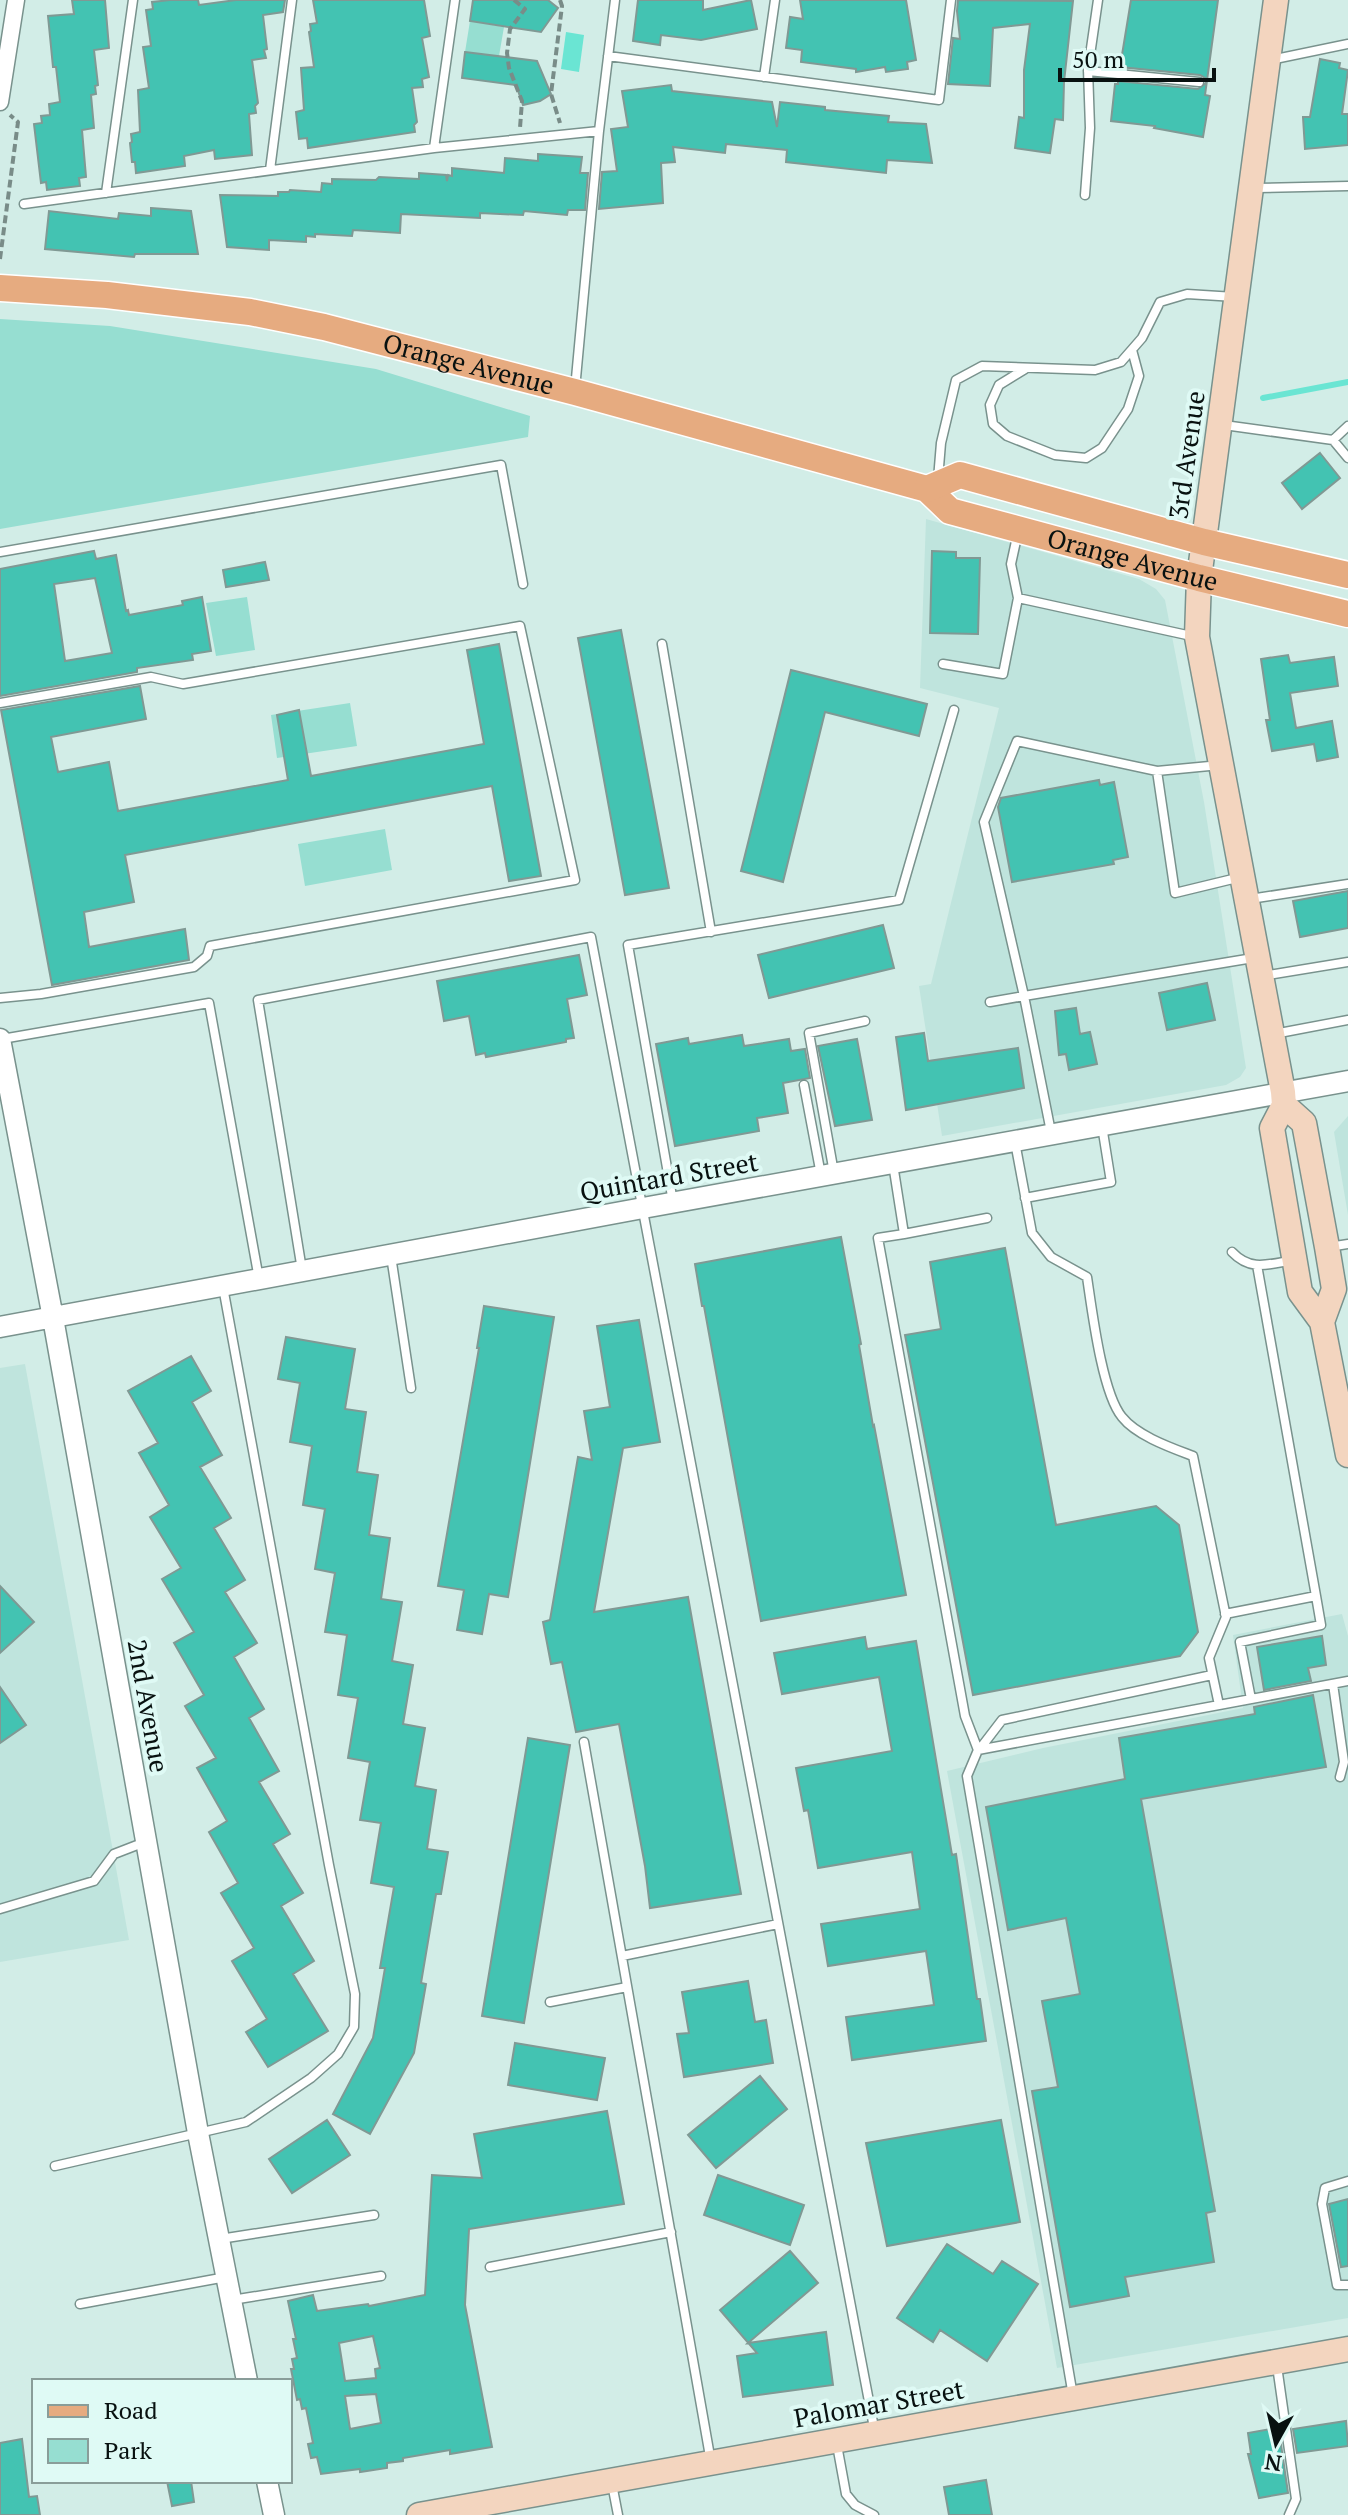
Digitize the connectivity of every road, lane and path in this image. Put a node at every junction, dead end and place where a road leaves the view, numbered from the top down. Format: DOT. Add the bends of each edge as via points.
graph roads {
  1 [pos="16,0"];
  2 [pos="133,0"];
  3 [pos="292,0"];
  4 [pos="455,0"];
  5 [pos="514,0"];
  6 [pos="560,0"];
  7 [pos="615,0"];
  8 [pos="775,0"];
  9 [pos="951,0"];
  10 [pos="1098,0"];
  11 [pos="1276,0"];
  12 [pos="1348,44"];
  13 [pos="608,56"];
  14 [pos="1267,60"];
  15 [pos="1088,71"];
  16 [pos="764,77"];
  17 [pos="1199,82"];
  18 [pos="0,105"];
  19 [pos="599,131"];
  20 [pos="564,135"];
  21 [pos="519,140"];
  22 [pos="434,148"];
  23 [pos="270,170"];
  24 [pos="1348,186"];
  25 [pos="1250,188"];
  26 [pos="106,193"];
  27 [pos="1085,195"];
  28 [pos="24,204"];
  29 [pos="0,259"];
  30 [pos="0,288"];
  31 [pos="1236,297"];
  32 [pos="1132,350"];
  33 [pos="1025,369"];
  34 [pos="575,392"];
  35 [pos="1219,425"];
  36 [pos="1348,426"];
  37 [pos="1333,440"];
  38 [pos="1348,458"];
  39 [pos="932,486"];
  40 [pos="1019,530"];
  41 [pos="1204,542"];
  42 [pos="0,552"];
  43 [pos="1348,575"];
  44 [pos="1199,578"];
  45 [pos="523,584"];
  46 [pos="1018,598"];
  47 [pos="1348,614"];
  48 [pos="1197,637"];
  49 [pos="662,644"];
  50 [pos="943,664"];
  51 [pos="0,703"];
  52 [pos="954,710"];
  53 [pos="1221,765"];
  54 [pos="1157,771"];
  55 [pos="1348,884"];
  56 [pos="1245,888"];
  57 [pos="711,932"];
  58 [pos="1348,962"];
  59 [pos="1260,967"];
  60 [pos="1024,996"];
  61 [pos="0,998"];
  62 [pos="990,1002"];
  63 [pos="1348,1020"];
  64 [pos="865,1021"];
  65 [pos="1272,1034"];
  66 [pos="0,1039"];
  67 [pos="1348,1081"];
  68 [pos="804,1085"];
  69 [pos="1284,1098"];
  70 [pos="1102,1125"];
  71 [pos="1052,1134"];
  72 [pos="1015,1141"];
  73 [pos="893,1163"];
  74 [pos="828,1175"];
  75 [pos="1025,1198"];
  76 [pos="673,1203"];
  77 [pos="643,1208"];
  78 [pos="987,1218"];
  79 [pos="904,1234"];
  80 [pos="1337,1246"];
  81 [pos="1232,1252"];
  82 [pos="390,1255"];
  83 [pos="1294,1260"];
  84 [pos="1257,1265"];
  85 [pos="303,1272"];
  86 [pos="259,1279"];
  87 [pos="223,1286"];
  88 [pos="53,1318"];
  89 [pos="1322,1322"];
  90 [pos="0,1327"];
  91 [pos="411,1388"];
  92 [pos="1343,1401"];
  93 [pos="1348,1455"];
  94 [pos="1316,1596"];
  95 [pos="1225,1614"];
  96 [pos="1212,1675"];
  97 [pos="1348,1681"];
  98 [pos="1333,1684"];
  99 [pos="1251,1699"];
  100 [pos="1219,1705"];
  101 [pos="584,1742"];
  102 [pos="978,1750"];
  103 [pos="1340,1777"];
  104 [pos="146,1842"];
  105 [pos="0,1909"];
  106 [pos="778,1924"];
  107 [pos="622,1956"];
  108 [pos="627,1987"];
  109 [pos="550,2002"];
  110 [pos="198,2133"];
  111 [pos="55,2166"];
  112 [pos="1348,2181"];
  113 [pos="374,2215"];
  114 [pos="671,2232"];
  115 [pos="219,2240"];
  116 [pos="490,2267"];
  117 [pos="381,2276"];
  118 [pos="226,2277"];
  119 [pos="1348,2285"];
  120 [pos="232,2300"];
  121 [pos="80,2304"];
  122 [pos="1348,2349"];
  123 [pos="1277,2361"];
  124 [pos="247,2379"];
  125 [pos="1073,2397"];
  126 [pos="875,2433"];
  127 [pos="836,2440"];
  128 [pos="711,2463"];
  129 [pos="611,2480"];
  130 [pos="267,2483"];
  131 [pos="274,2515"];
  132 [pos="419,2515"];
  133 [pos="618,2515"];
  134 [pos="874,2515"];
  135 [pos="1289,2515"];
  1 -- 18 [label="street"];
  2 -- 26 [label="lane"];
  3 -- 23 [label="lane"];
  4 -- 22 [label="lane"];
  5 -- 21 [label="path" via="525,9 510,29 507,53 522,101"];
  6 -- 20 [label="path" via="551,94"];
  7 -- 13 [label="lane"];
  8 -- 16 [label="lane"];
  9 -- 16 [label="lane" via="939,100"];
  10 -- 15 [label="lane"];
  11 -- 14 [label="main road, 3rd Avenue"];
  12 -- 14 [label="lane"];
  13 -- 16 [label="lane"];
  13 -- 19 [label="lane"];
  14 -- 25 [label="main road, 3rd Avenue"];
  15 -- 17 [label="lane"];
  15 -- 27 [label="lane"];
  18 -- 29 [label="path" via="18,122"];
  19 -- 20 [label="lane"];
  19 -- 34 [label="lane"];
  20 -- 21 [label="lane"];
  21 -- 22 [label="lane"];
  22 -- 23 [label="lane"];
  23 -- 26 [label="lane"];
  24 -- 25 [label="lane"];
  25 -- 31 [label="main road, 3rd Avenue"];
  26 -- 28 [label="lane"];
  30 -- 34 [label="main road, Orange Avenue" via="250,312"];
  31 -- 32 [label="lane" via="1187,294 1160,302"];
  31 -- 35 [label="main road, 3rd Avenue"];
  32 -- 33 [label="lane" via="1121,362 1095,370"];
  32 -- 33 [label="lane" via="1139,376 1128,409 1102,448 1086,458 1055,455 1007,436 993,424 990,405 999,385"];
  33 -- 39 [label="lane" via="982,366 956,380"];
  34 -- 39 [label="main road, Orange Avenue"];
  35 -- 37 [label="lane"];
  35 -- 41 [label="main road, 3rd Avenue"];
  36 -- 37 [label="lane"];
  37 -- 38 [label="lane"];
  39 -- 40 [label="main road, Orange Avenue" via="950,511"];
  39 -- 41 [label="main road, Orange Avenue" via="960,475"];
  40 -- 44 [label="main road, Orange Avenue"];
  40 -- 46 [label="lane" via="1011,564"];
  41 -- 43 [label="main road, Orange Avenue"];
  41 -- 44 [label="main road, 3rd Avenue"];
  42 -- 45 [label="lane" via="501,465"];
  44 -- 47 [label="main road, Orange Avenue"];
  44 -- 48 [label="main road, 3rd Avenue"];
  46 -- 48 [label="lane"];
  46 -- 50 [label="lane" via="1003,674"];
  48 -- 53 [label="main road, 3rd Avenue"];
  49 -- 57 [label="lane"];
  51 -- 61 [label="lane" via="151,677 183,684 520,626 575,880 210,946 194,967"];
  52 -- 57 [label="lane" via="899,900"];
  53 -- 54 [label="lane"];
  53 -- 56 [label="main road, 3rd Avenue"];
  54 -- 56 [label="lane" via="1175,893"];
  54 -- 60 [label="lane" via="1017,741 984,822"];
  55 -- 56 [label="lane"];
  56 -- 59 [label="main road, 3rd Avenue"];
  57 -- 76 [label="lane" via="628,945"];
  58 -- 59 [label="lane"];
  59 -- 60 [label="lane"];
  59 -- 65 [label="main road, 3rd Avenue"];
  60 -- 62 [label="lane"];
  60 -- 71 [label="lane"];
  63 -- 65 [label="lane"];
  64 -- 74 [label="lane" via="809,1033"];
  65 -- 69 [label="main road, 3rd Avenue"];
  66 -- 86 [label="lane" via="209,1003"];
  66 -- 88 [label="street, 2nd Avenue"];
  67 -- 69 [label="street, Quintard Street"];
  68 -- 74 [label="lane"];
  69 -- 70 [label="street, Quintard Street"];
  69 -- 80 [label="main road, 3rd Avenue" via="1304,1123"];
  69 -- 83 [label="main road, 3rd Avenue" via="1272,1128"];
  70 -- 71 [label="street, Quintard Street"];
  70 -- 75 [label="lane" via="1111,1182"];
  71 -- 72 [label="street, Quintard Street"];
  72 -- 73 [label="street, Quintard Street"];
  72 -- 75 [label="lane"];
  73 -- 74 [label="street, Quintard Street"];
  73 -- 79 [label="lane"];
  74 -- 76 [label="street, Quintard Street"];
  75 -- 95 [label="lane" via="1032,1233 1051,1257 1087,1277 1110,1393 1122,1418 1154,1441 1193,1456"];
  76 -- 77 [label="street, Quintard Street"];
  77 -- 82 [label="street, Quintard Street"];
  77 -- 85 [label="lane" via="591,937 298,992 258,1000"];
  77 -- 106 [label="lane"];
  78 -- 79 [label="lane"];
  79 -- 102 [label="lane" via="878,1238 965,1716"];
  80 -- 89 [label="main road, 3rd Avenue" via="1334,1289"];
  81 -- 84 [label="lane" via="1240,1261"];
  82 -- 85 [label="street, Quintard Street"];
  82 -- 91 [label="lane"];
  83 -- 84 [label="lane"];
  83 -- 89 [label="main road, 3rd Avenue" via="1300,1292"];
  84 -- 94 [label="lane"];
  85 -- 86 [label="street, Quintard Street"];
  86 -- 87 [label="street, Quintard Street"];
  87 -- 88 [label="street, Quintard Street"];
  87 -- 110 [label="lane" via="355,1994 354,2027 338,2054 311,2078 246,2122"];
  88 -- 90 [label="street, Quintard Street"];
  88 -- 104 [label="street, 2nd Avenue"];
  89 -- 92 [label="main road, 3rd Avenue"];
  92 -- 93 [label="main road, 3rd Avenue"];
  94 -- 95 [label="lane"];
  94 -- 99 [label="lane" via="1321,1625 1240,1642"];
  95 -- 96 [label="lane" via="1209,1658"];
  96 -- 100 [label="lane"];
  96 -- 102 [label="lane" via="1002,1720"];
  97 -- 98 [label="lane"];
  98 -- 99 [label="lane"];
  98 -- 103 [label="lane" via="1344,1762"];
  99 -- 100 [label="lane"];
  100 -- 102 [label="lane"];
  101 -- 107 [label="lane"];
  102 -- 125 [label="lane" via="967,1776"];
  104 -- 105 [label="lane" via="114,1854 94,1881"];
  104 -- 110 [label="street, 2nd Avenue"];
  106 -- 107 [label="lane"];
  106 -- 126 [label="lane"];
  107 -- 108 [label="lane"];
  108 -- 109 [label="lane"];
  108 -- 114 [label="lane"];
  110 -- 111 [label="lane"];
  110 -- 115 [label="street, 2nd Avenue"];
  112 -- 119 [label="lane" via="1325,2188 1322,2204 1337,2285"];
  113 -- 115 [label="lane"];
  114 -- 116 [label="lane"];
  114 -- 128 [label="lane"];
  115 -- 118 [label="street, 2nd Avenue"];
  117 -- 120 [label="lane"];
  118 -- 120 [label="street, 2nd Avenue"];
  118 -- 121 [label="lane"];
  120 -- 124 [label="street, 2nd Avenue"];
  122 -- 123 [label="main road, Palomar Street"];
  123 -- 125 [label="main road, Palomar Street"];
  123 -- 135 [label="lane" via="1296,2499"];
  125 -- 126 [label="main road, Palomar Street"];
  126 -- 127 [label="main road, Palomar Street"];
  127 -- 128 [label="main road, Palomar Street"];
  127 -- 134 [label="lane" via="846,2494"];
  128 -- 129 [label="main road, Palomar Street"];
  129 -- 132 [label="main road, Palomar Street"];
  129 -- 133 [label="lane"];
  130 -- 131 [label="street"];
}
